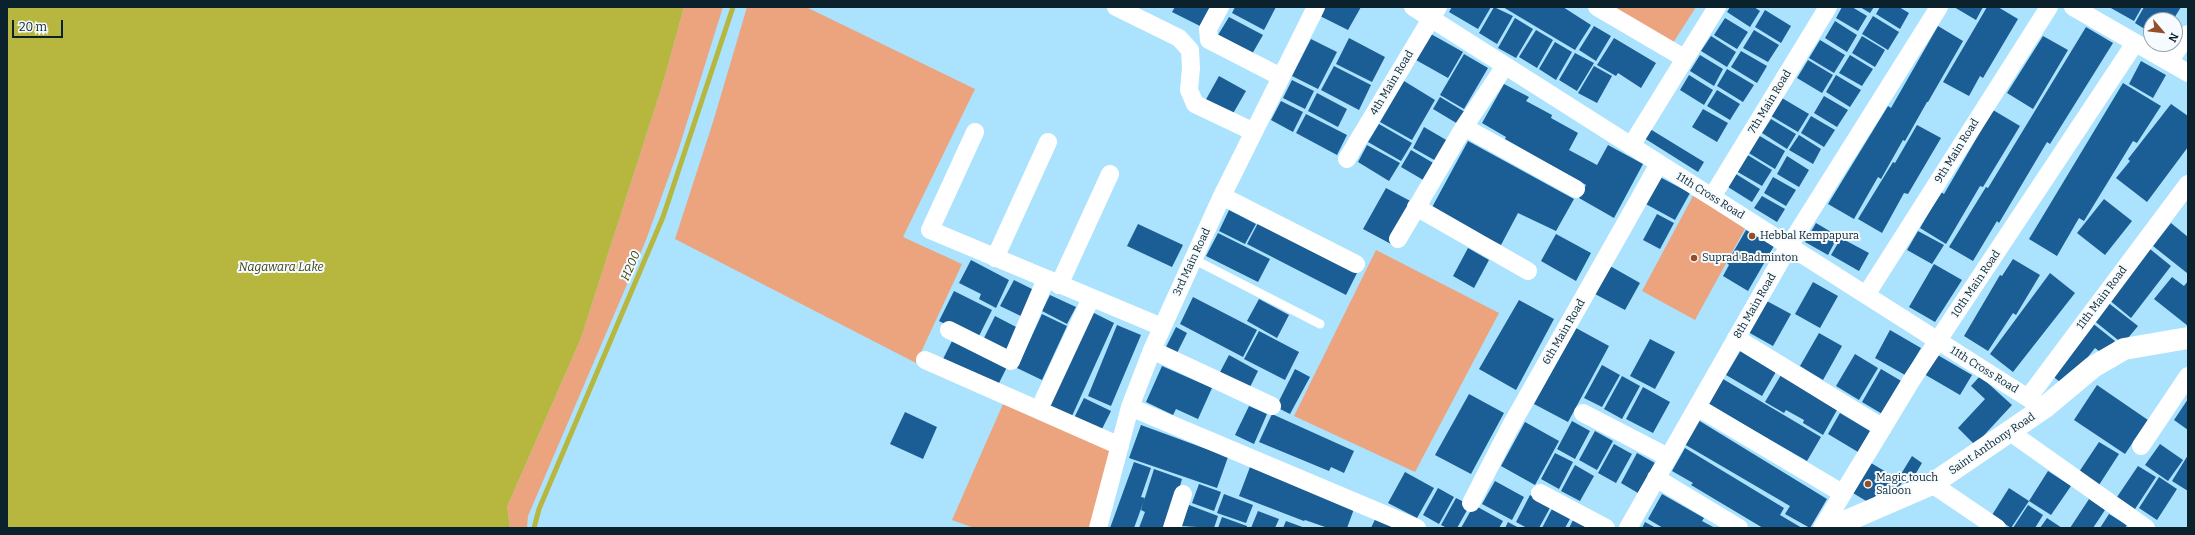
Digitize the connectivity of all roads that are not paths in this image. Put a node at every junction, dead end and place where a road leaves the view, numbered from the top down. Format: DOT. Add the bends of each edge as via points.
graph roads {
  1 [pos="1116,7"];
  2 [pos="1220,7"];
  3 [pos="1316,7"];
  4 [pos="1413,7"];
  5 [pos="1596,7"];
  6 [pos="1717,7"];
  7 [pos="1828,7"];
  8 [pos="1939,7"];
  9 [pos="2049,7"];
  10 [pos="2073,7"];
  11 [pos="1434,13"];
  12 [pos="2188,34"];
  13 [pos="2135,43"];
  14 [pos="1684,58"];
  15 [pos="2169,62"];
  16 [pos="1505,66"];
  17 [pos="2188,73"];
  18 [pos="1281,77"];
  19 [pos="1464,127"];
  20 [pos="975,132"];
  21 [pos="1254,132"];
  22 [pos="1048,142"];
  23 [pos="1631,146"];
  24 [pos="1347,159"];
  25 [pos="1659,164"];
  26 [pos="1110,174"];
  27 [pos="2188,184"];
  28 [pos="1576,189"];
  29 [pos="1222,196"];
  30 [pos="1712,197"];
  31 [pos="1416,207"];
  32 [pos="1398,239"];
  33 [pos="1789,246"];
  34 [pos="995,258"];
  35 [pos="1193,259"];
  36 [pos="1356,264"];
  37 [pos="1528,271"];
  38 [pos="1052,282"];
  39 [pos="1866,295"];
  40 [pos="1091,298"];
  41 [pos="1320,324"];
  42 [pos="1162,327"];
  43 [pos="949,330"];
  44 [pos="1736,338"];
  45 [pos="2188,338"];
  46 [pos="1938,341"];
  47 [pos="1152,350"];
  48 [pos="925,360"];
  49 [pos="2188,376"];
  50 [pos="1043,401"];
  51 [pos="2036,403"];
  52 [pos="1272,406"];
  53 [pos="1130,407"];
  54 [pos="1697,407"];
  55 [pos="1583,413"];
  56 [pos="1883,428"];
  57 [pos="2010,432"];
  58 [pos="1120,446"];
  59 [pos="2141,446"];
  60 [pos="1668,457"];
  61 [pos="1656,478"];
  62 [pos="1932,484"];
  63 [pos="1540,493"];
  64 [pos="1183,494"];
  65 [pos="1842,494"];
  66 [pos="1471,503"];
  67 [pos="1098,528"];
  68 [pos="1172,528"];
  69 [pos="1417,528"];
  70 [pos="1606,528"];
  71 [pos="1628,528"];
  72 [pos="1739,528"];
  73 [pos="1822,528"];
  74 [pos="1830,528"];
  75 [pos="1997,528"];
  76 [pos="2146,528"];
  1 -- 21 [label="street" via="1178,38 1190,50 1189,90 1195,104"];
  2 -- 18 [label="street" via="1208,29 1209,40"];
  3 -- 18 [label="street, 3rd Main Road"];
  4 -- 11 [label="street, 11th Cross Road"];
  5 -- 14 [label="street"];
  6 -- 14 [label="street"];
  7 -- 30 [label="street, 7th Main Road"];
  8 -- 33 [label="street, 8th Main Road"];
  9 -- 39 [label="street, 9th Main Road"];
  10 -- 13 [label="street"];
  11 -- 16 [label="street, 11th Cross Road"];
  11 -- 24 [label="street, 4th Main Road"];
  12 -- 15 [label="street"];
  13 -- 15 [label="street"];
  13 -- 46 [label="street, 10th Main Road"];
  14 -- 23 [label="street"];
  15 -- 17 [label="street"];
  16 -- 19 [label="street"];
  16 -- 23 [label="street, 11th Cross Road"];
  18 -- 21 [label="street, 3rd Main Road"];
  19 -- 28 [label="street"];
  19 -- 31 [label="street"];
  20 -- 34 [label="street" via="930,230"];
  21 -- 29 [label="street, 3rd Main Road"];
  22 -- 34 [label="street"];
  23 -- 25 [label="street, 11th Cross Road"];
  25 -- 30 [label="street, 11th Cross Road"];
  25 -- 66 [label="street, 6th Main Road" via="1509,429"];
  26 -- 38 [label="street"];
  27 -- 51 [label="street, 11th Main Road"];
  29 -- 35 [label="street, 3rd Main Road"];
  29 -- 36 [label="street"];
  30 -- 33 [label="street, 11th Cross Road"];
  31 -- 32 [label="street"];
  31 -- 37 [label="street"];
  33 -- 39 [label="street, 11th Cross Road"];
  33 -- 44 [label="street, 8th Main Road"];
  34 -- 38 [label="street"];
  35 -- 41 [label="lane"];
  35 -- 42 [label="street, 3rd Main Road"];
  38 -- 40 [label="street"];
  38 -- 43 [label="street" via="1011,361"];
  39 -- 46 [label="street, 11th Cross Road"];
  40 -- 42 [label="street"];
  40 -- 50 [label="street"];
  42 -- 47 [label="street, 3rd Main Road"];
  44 -- 54 [label="street, 8th Main Road"];
  44 -- 56 [label="street"];
  45 -- 51 [label="street, Saint Anthony Road" via="2124,349"];
  46 -- 51 [label="street, 11th Cross Road"];
  46 -- 56 [label="street, 10th Main Road"];
  47 -- 52 [label="street"];
  47 -- 53 [label="street, 3rd Main Road"];
  48 -- 58 [label="street"];
  49 -- 59 [label="street"];
  51 -- 57 [label="street, Saint Anthony Road"];
  53 -- 58 [label="street, 3rd Main Road"];
  53 -- 69 [label="street"];
  54 -- 60 [label="street, 8th Main Road"];
  54 -- 65 [label="street"];
  55 -- 60 [label="street"];
  56 -- 65 [label="street, 10th Main Road"];
  57 -- 62 [label="street, Saint Anthony Road"];
  57 -- 76 [label="street"];
  58 -- 67 [label="street, 3rd Main Road"];
  60 -- 61 [label="street, 8th Main Road"];
  61 -- 71 [label="street, 8th Main Road"];
  61 -- 72 [label="street"];
  62 -- 74 [label="street, Saint Anthony Road"];
  62 -- 75 [label="street"];
  63 -- 70 [label="street"];
  64 -- 68 [label="street"];
  65 -- 73 [label="street, 10th Main Road"];
}
